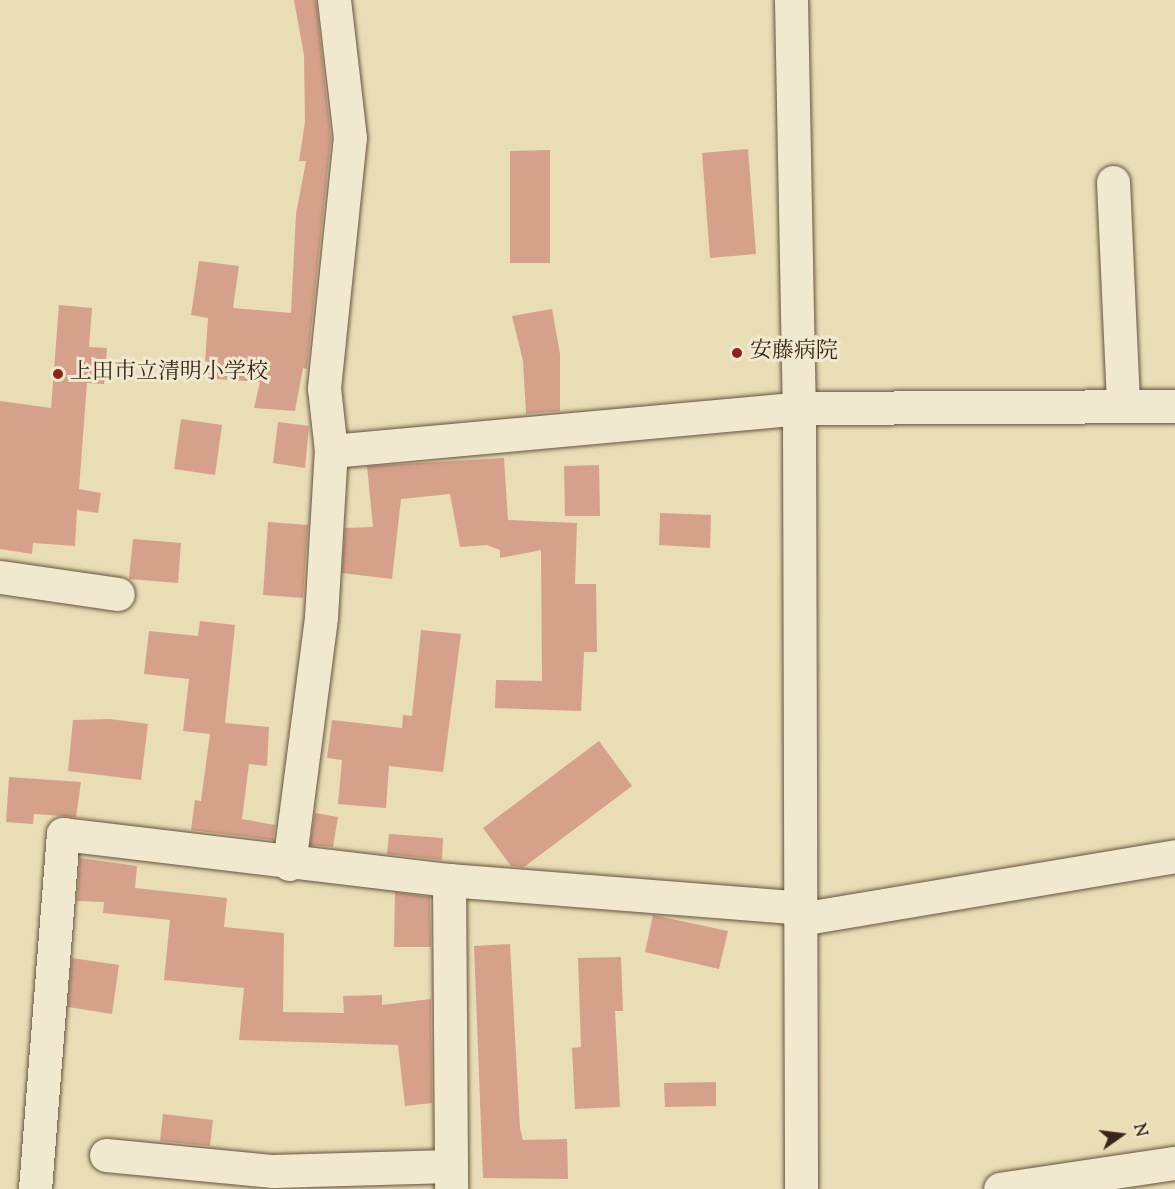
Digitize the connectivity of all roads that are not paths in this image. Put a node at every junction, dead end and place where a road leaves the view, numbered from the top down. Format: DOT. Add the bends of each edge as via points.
graph roads {
  1 [pos="334,0"];
  2 [pos="791,0"];
  3 [pos="1113,182"];
  4 [pos="1123,403"];
  5 [pos="1175,406"];
  6 [pos="799,408"];
  7 [pos="331,451"];
  8 [pos="0,577"];
  9 [pos="118,594"];
  10 [pos="1175,856"];
  11 [pos="289,864"];
  12 [pos="449,880"];
  13 [pos="801,914"];
  14 [pos="106,1155"];
  15 [pos="1175,1163"];
  16 [pos="450,1177"];
  17 [pos="35,1189"];
  18 [pos="801,1189"];
  19 [pos="1000,1189"];
  1 -- 7 [label="street" via="350,138 324,388"];
  2 -- 6 [label="street"];
  3 -- 4 [label="street"];
  4 -- 5 [label="street"];
  4 -- 6 [label="street"];
  6 -- 7 [label="street"];
  6 -- 13 [label="street"];
  7 -- 11 [label="street" via="321,618"];
  8 -- 9 [label="street"];
  10 -- 13 [label="street"];
  11 -- 12 [label="street"];
  11 -- 17 [label="street" via="63,834"];
  12 -- 13 [label="street"];
  12 -- 16 [label="street"];
  13 -- 18 [label="street"];
  14 -- 16 [label="street" via="273,1172"];
  15 -- 19 [label="street"];
}
